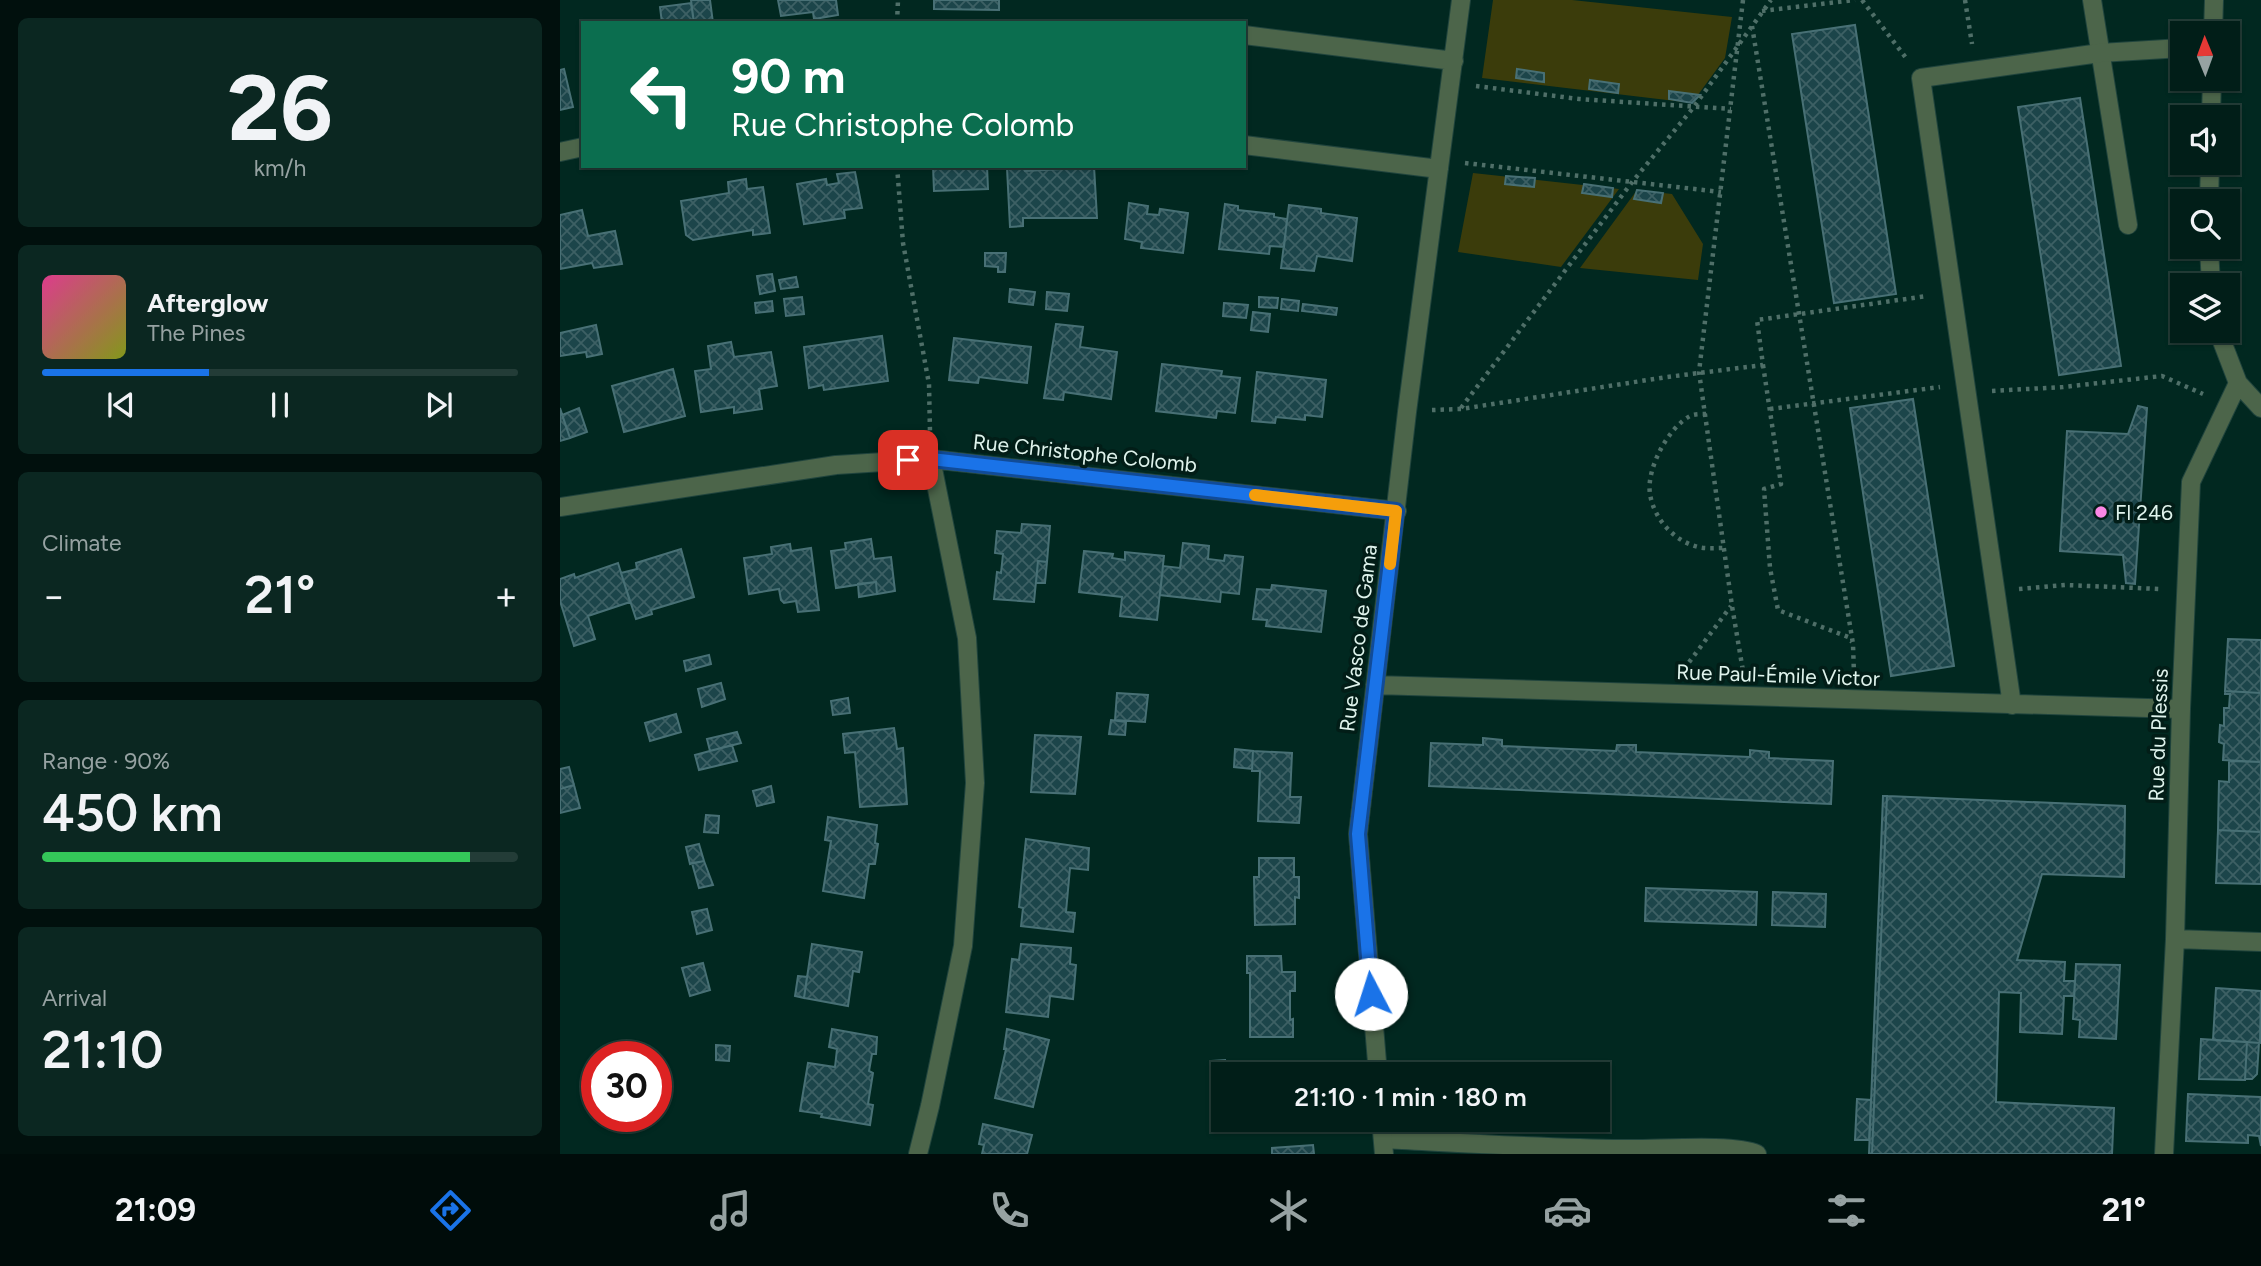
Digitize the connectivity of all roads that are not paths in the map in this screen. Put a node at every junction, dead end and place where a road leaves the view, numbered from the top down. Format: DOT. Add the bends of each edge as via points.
graph roads {
  1 [pos="1461,0"];
  2 [pos="2092,0"];
  3 [pos="2214,0"];
  4 [pos="2213,21"];
  5 [pos="1246,35"];
  6 [pos="2170,49"];
  7 [pos="2100,52"];
  8 [pos="1454,61"];
  9 [pos="1246,145"];
  10 [pos="581,147"];
  11 [pos="560,152"];
  12 [pos="1439,164"];
  13 [pos="2128,225"];
  14 [pos="2223,343"];
  15 [pos="2238,383"];
  16 [pos="2261,408"];
  17 [pos="931,459"];
  18 [pos="560,508"];
  19 [pos="1396,511"];
  20 [pos="1375,685"];
  21 [pos="2012,705"];
  22 [pos="2180,709"];
  23 [pos="2175,939"];
  24 [pos="2261,942"];
  25 [pos="1377,1062"];
  26 [pos="1383,1147"];
  27 [pos="918,1154"];
  28 [pos="1757,1154"];
  29 [pos="2164,1154"];
  1 -- 8 [label="street, Rue Vasco de Gama"];
  2 -- 7 [label="street"];
  3 -- 4 [label="street"];
  5 -- 8 [label="street"];
  6 -- 7 [label="street"];
  7 -- 13 [label="street"];
  7 -- 21 [label="street" via="1921,78"];
  8 -- 12 [label="street, Rue Vasco de Gama"];
  9 -- 12 [label="street"];
  10 -- 11 [label="street"];
  12 -- 19 [label="street, Rue Vasco de Gama"];
  14 -- 15 [label="street"];
  15 -- 16 [label="street"];
  15 -- 22 [label="street, Rue du Plessis" via="2190,482"];
  17 -- 18 [label="street, Rue Christophe Colomb" via="836,465"];
  17 -- 19 [label="street, Rue Christophe Colomb"];
  17 -- 27 [label="street" via="967,638 975,783 963,946"];
  19 -- 20 [label="street, Rue Vasco de Gama"];
  20 -- 21 [label="street, Rue Paul-Émile Victor"];
  20 -- 25 [label="street, Rue Vasco de Gama" via="1358,834"];
  21 -- 22 [label="street, Rue Paul-Émile Victor"];
  22 -- 23 [label="street, Rue du Plessis"];
  23 -- 24 [label="street"];
  23 -- 29 [label="street, Rue du Plessis"];
  26 -- 28 [label="street" via="1725,1149"];
}
